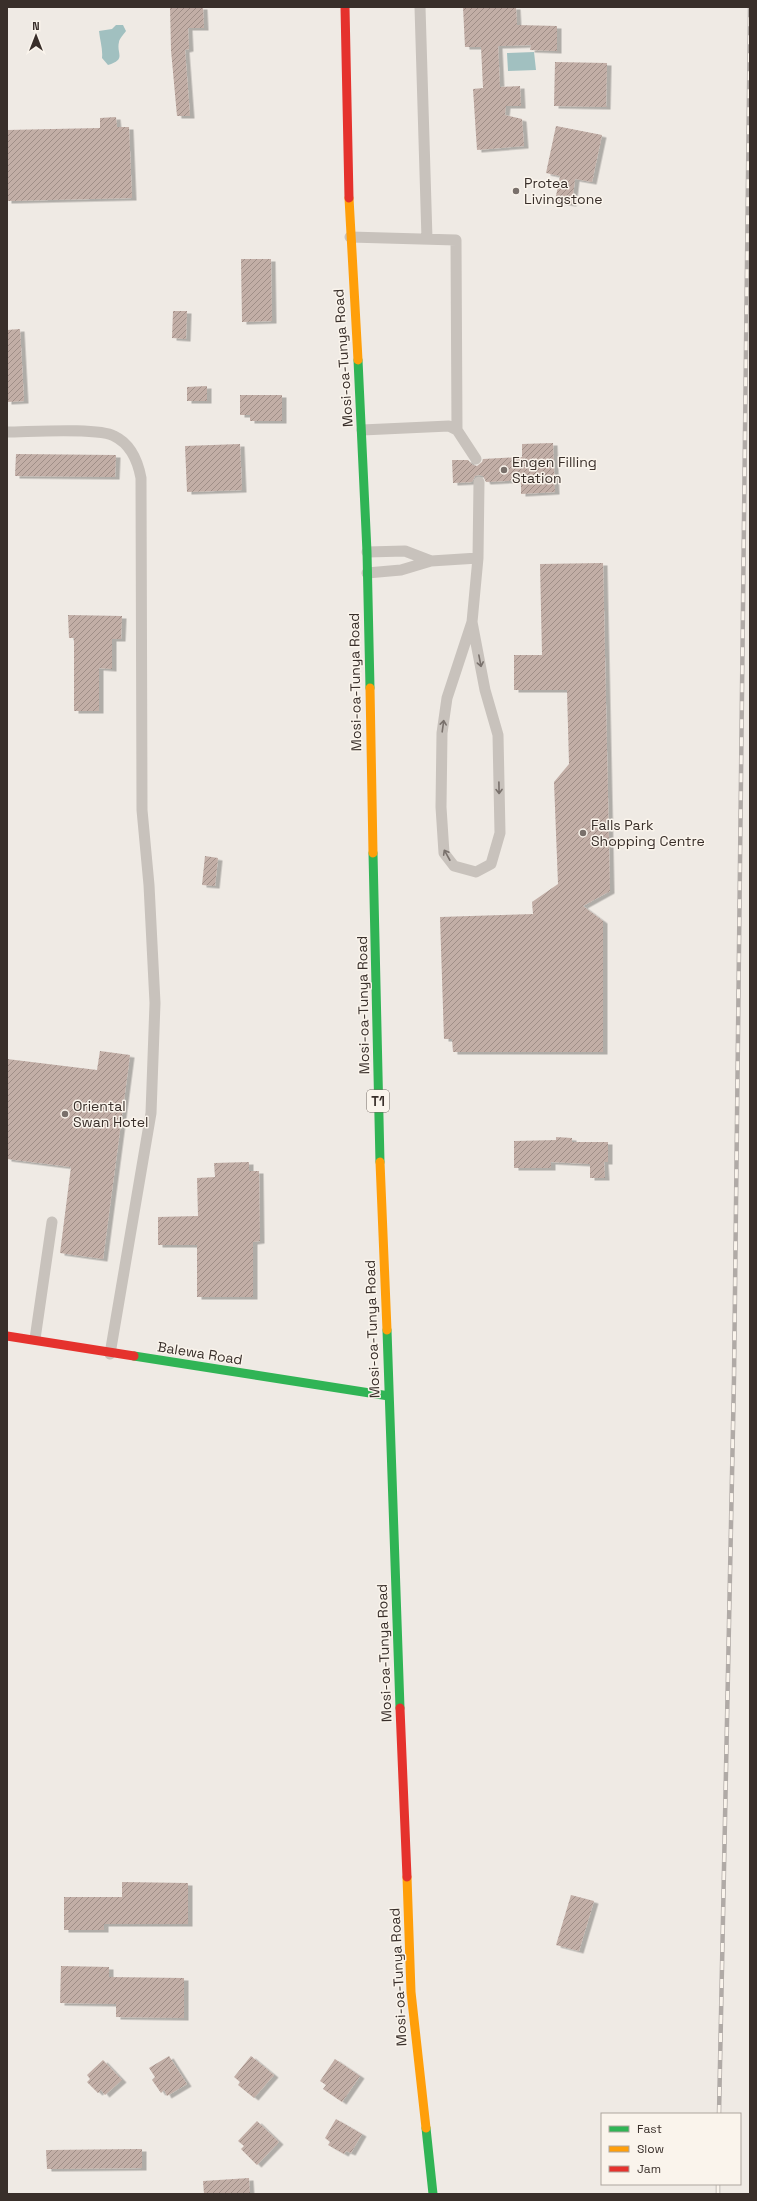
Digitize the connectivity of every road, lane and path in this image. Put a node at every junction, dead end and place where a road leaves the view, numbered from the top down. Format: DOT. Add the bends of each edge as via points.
graph roads {
  1 [pos="345,7"];
  2 [pos="420,7"];
  3 [pos="350,237"];
  4 [pos="427,239"];
  5 [pos="362,430"];
  6 [pos="457,430"];
  7 [pos="7,432"];
  8 [pos="476,459"];
  9 [pos="479,482"];
  10 [pos="367,552"];
  11 [pos="478,558"];
  12 [pos="431,561"];
  13 [pos="366,573"];
  14 [pos="472,622"];
  15 [pos="52,1222"];
  16 [pos="7,1336"];
  17 [pos="35,1339"];
  18 [pos="110,1354"];
  19 [pos="389,1396"];
  20 [pos="433,2194"];
  1 -- 3 [label="main road, Mosi-oa-Tunya Road / T1"];
  2 -- 4 [label="lane"];
  3 -- 4 [label="lane"];
  3 -- 5 [label="main road, Mosi-oa-Tunya Road / T1"];
  4 -- 6 [label="lane" via="456,240"];
  5 -- 6 [label="lane" via="449,426"];
  5 -- 10 [label="main road, Mosi-oa-Tunya Road / T1"];
  6 -- 8 [label="lane"];
  7 -- 18 [label="lane" via="97,432 114,435 124,442 133,454 142,478 142,810 155,1003 151,1113"];
  9 -- 11 [label="lane"];
  10 -- 12 [label="lane" via="405,551"];
  10 -- 13 [label="main road, Mosi-oa-Tunya Road / T1"];
  11 -- 12 [label="lane"];
  11 -- 14 [label="lane"];
  12 -- 13 [label="lane" via="401,570"];
  13 -- 19 [label="main road, Mosi-oa-Tunya Road / T1" via="379,1126"];
  14 -- 14 [label="lane, one-way" via="485,690 498,735 500,833 492,864 476,872 454,866 444,852 441,807 442,733 447,698"];
  15 -- 17 [label="lane"];
  16 -- 17 [label="main road, Balewa Road"];
  17 -- 18 [label="main road, Balewa Road"];
  18 -- 19 [label="main road, Balewa Road"];
  19 -- 20 [label="main road, Mosi-oa-Tunya Road / T1" via="411,1992"];
}
